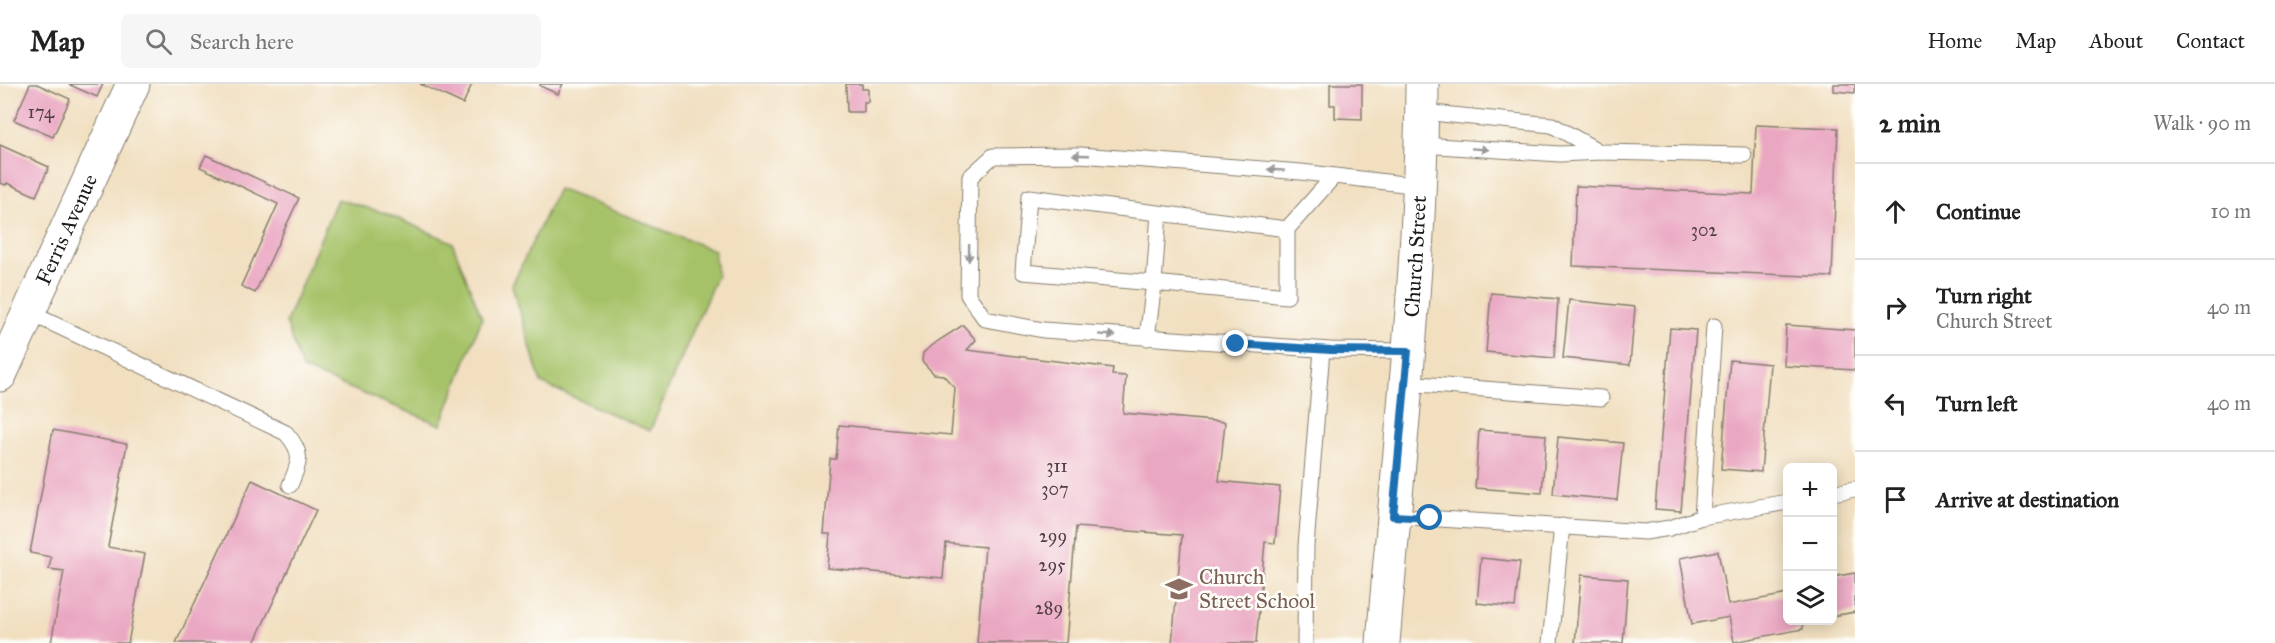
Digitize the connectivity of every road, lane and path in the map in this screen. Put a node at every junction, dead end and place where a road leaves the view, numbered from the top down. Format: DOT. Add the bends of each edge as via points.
graph roads {
  1 [pos="133,84"];
  2 [pos="1422,98"];
  3 [pos="1422,145"];
  4 [pos="1600,152"];
  5 [pos="1744,155"];
  6 [pos="1334,176"];
  7 [pos="1420,186"];
  8 [pos="1159,213"];
  9 [pos="1287,229"];
  10 [pos="1154,283"];
  11 [pos="30,313"];
  12 [pos="1714,326"];
  13 [pos="1147,338"];
  14 [pos="1322,350"];
  15 [pos="1408,351"];
  16 [pos="0,375"];
  17 [pos="1405,383"];
  18 [pos="1601,398"];
  19 [pos="290,485"];
  20 [pos="1855,489"];
  21 [pos="1837,493"];
  22 [pos="1783,503"];
  23 [pos="1393,516"];
  24 [pos="1702,517"];
  25 [pos="1562,526"];
  26 [pos="1305,643"];
  27 [pos="1383,643"];
  28 [pos="1550,643"];
  1 -- 11 [label="street, Ferris Avenue"];
  2 -- 3 [label="street, Church Street"];
  2 -- 4 [label="lane" via="1552,125"];
  3 -- 4 [label="lane, one-way" via="1560,154"];
  3 -- 7 [label="street, Church Street"];
  4 -- 5 [label="lane"];
  6 -- 7 [label="lane"];
  6 -- 9 [label="lane"];
  6 -- 13 [label="lane, one-way" via="1080,155 993,156 970,177 968,295 985,319 1043,330"];
  7 -- 15 [label="street, Church Street"];
  8 -- 9 [label="lane"];
  8 -- 10 [label="lane"];
  8 -- 10 [label="lane" via="1029,197 1023,272"];
  9 -- 10 [label="lane" via="1287,296"];
  10 -- 13 [label="lane"];
  11 -- 16 [label="street, Ferris Avenue"];
  11 -- 19 [label="lane" via="286,433 297,446 300,462"];
  12 -- 24 [label="lane"];
  13 -- 14 [label="lane"];
  14 -- 15 [label="lane"];
  14 -- 26 [label="lane" via="1306,546"];
  15 -- 17 [label="street, Church Street"];
  17 -- 18 [label="lane"];
  17 -- 23 [label="street, Church Street"];
  20 -- 21 [label="lane"];
  22 -- 24 [label="lane"];
  23 -- 25 [label="lane"];
  23 -- 27 [label="street, Church Street"];
  24 -- 25 [label="lane" via="1645,532"];
  25 -- 28 [label="lane"];
}
